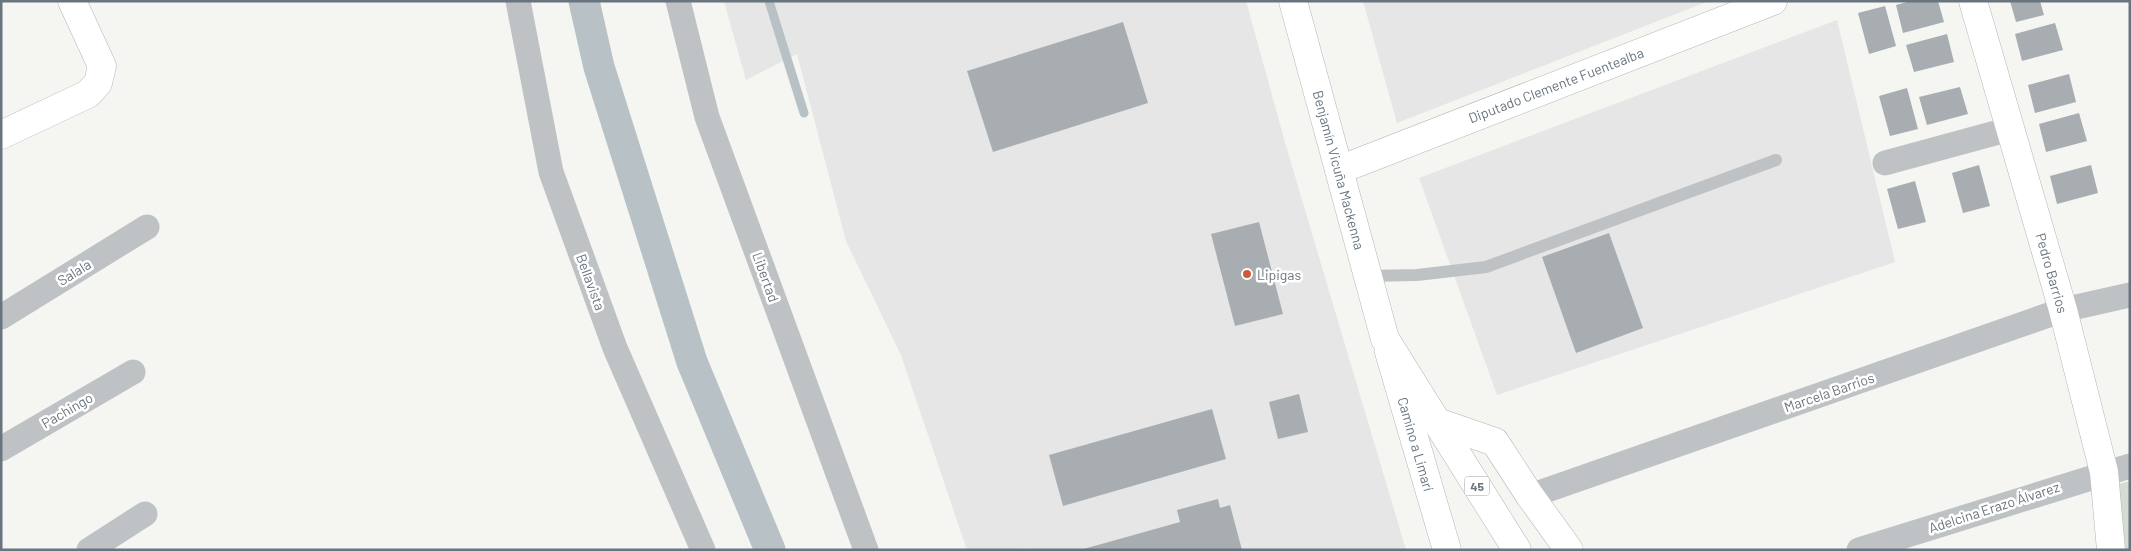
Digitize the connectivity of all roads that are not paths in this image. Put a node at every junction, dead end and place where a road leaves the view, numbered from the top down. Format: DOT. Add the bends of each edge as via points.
graph roads {
  1 [pos="72,1"];
  2 [pos="518,1"];
  3 [pos="678,1"];
  4 [pos="1293,1"];
  5 [pos="1772,1"];
  6 [pos="1973,1"];
  7 [pos="2010,128"];
  8 [pos="1,135"];
  9 [pos="1776,160"];
  10 [pos="1885,163"];
  11 [pos="1339,170"];
  12 [pos="146,227"];
  13 [pos="1367,276"];
  14 [pos="2130,295"];
  15 [pos="2063,310"];
  16 [pos="1,317"];
  17 [pos="1385,339"];
  18 [pos="133,372"];
  19 [pos="1437,422"];
  20 [pos="1,449"];
  21 [pos="2117,469"];
  22 [pos="1530,496"];
  23 [pos="145,514"];
  24 [pos="89,550"];
  25 [pos="703,550"];
  26 [pos="866,550"];
  27 [pos="1447,550"];
  28 [pos="1517,550"];
  29 [pos="1569,550"];
  30 [pos="1859,550"];
  31 [pos="2111,550"];
  1 -- 8 [label="street" via="102,66 98,83 88,94"];
  2 -- 25 [label="street, Bellavista" via="551,172 615,348"];
  3 -- 26 [label="street, Libertad" via="707,117"];
  4 -- 11 [label="street, Benjamín Vicuña Mackenna"];
  5 -- 11 [label="street, Diputado Clemente Fuentealba"];
  6 -- 7 [label="street, Pedro Barrios"];
  7 -- 10 [label="street"];
  7 -- 15 [label="street, Pedro Barrios"];
  9 -- 13 [label="lane" via="1486,267 1416,275"];
  11 -- 13 [label="street, Benjamín Vicuña Mackenna"];
  12 -- 16 [label="street, Salala"];
  13 -- 17 [label="street, Benjamín Vicuña Mackenna"];
  14 -- 15 [label="street, Marcela Barrios"];
  15 -- 21 [label="street, Pedro Barrios"];
  15 -- 22 [label="street, Marcela Barrios"];
  17 -- 19 [label="street, 45"];
  17 -- 27 [label="street, Camino a Limarí"];
  18 -- 20 [label="street, Pachingo"];
  19 -- 22 [label="street" via="1495,442"];
  19 -- 28 [label="street, 45"];
  21 -- 30 [label="street, Adelcina Erazo Álvarez"];
  21 -- 31 [label="street, Pedro Barrios"];
  22 -- 29 [label="street"];
  23 -- 24 [label="street"];
}
